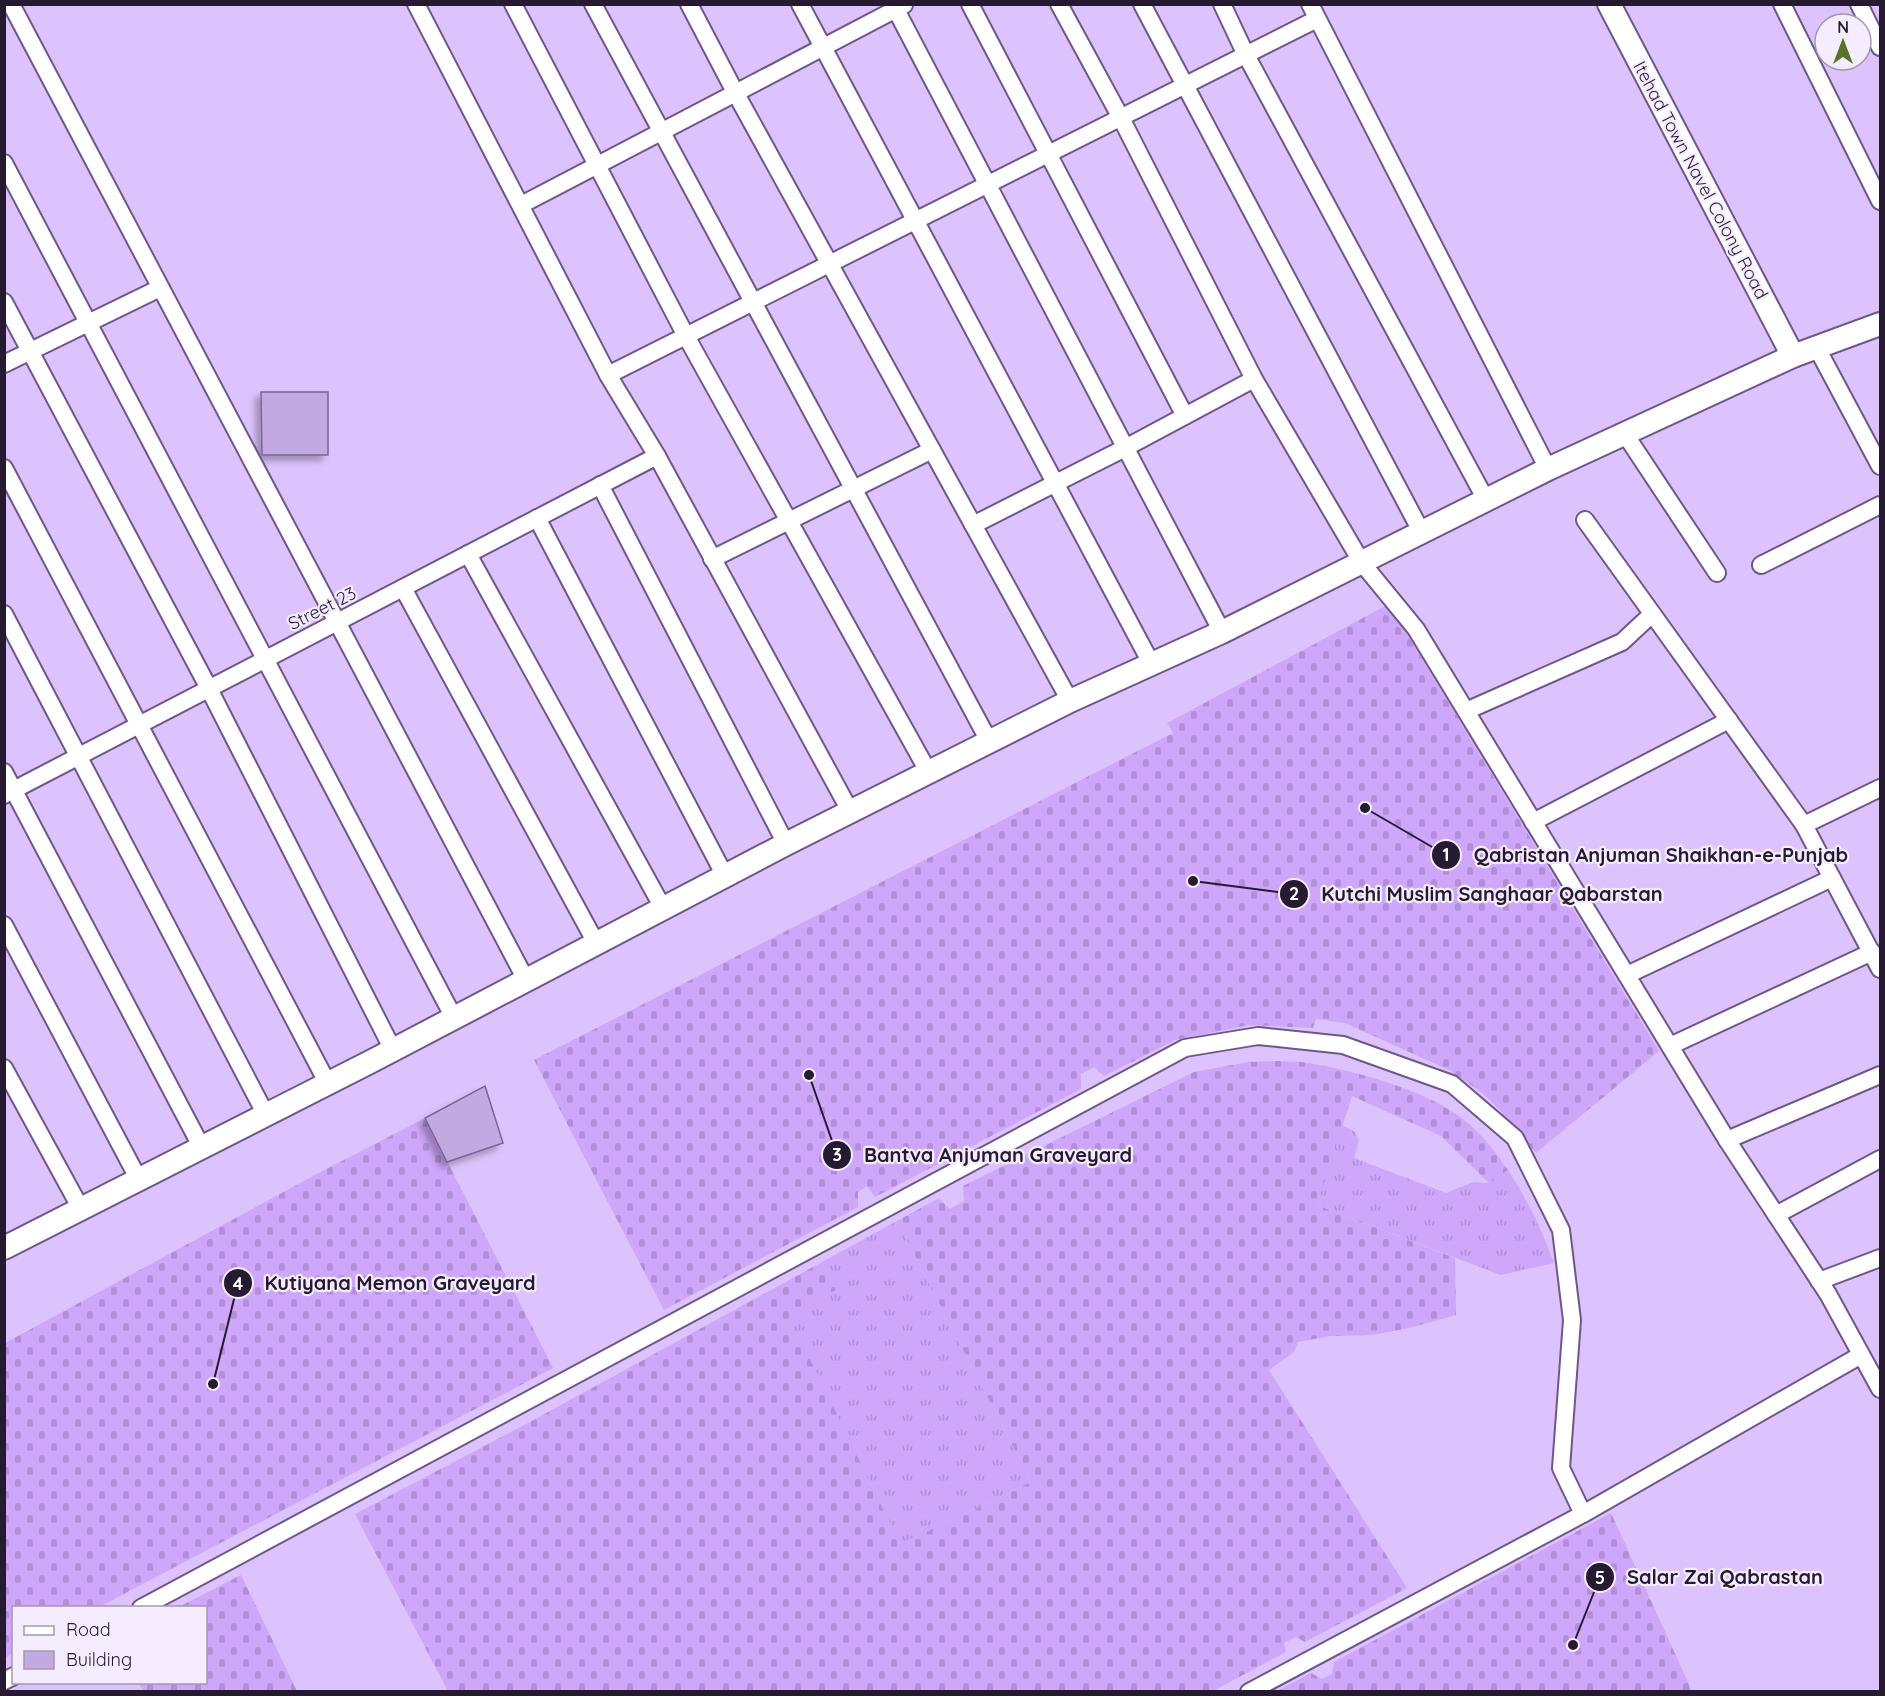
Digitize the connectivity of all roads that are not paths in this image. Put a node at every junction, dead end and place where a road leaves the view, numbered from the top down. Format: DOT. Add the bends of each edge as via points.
graph roads {
  1 [pos="11,4"];
  2 [pos="513,4"];
  3 [pos="592,4"];
  4 [pos="689,4"];
  5 [pos="800,4"];
  6 [pos="970,4"];
  7 [pos="1059,4"];
  8 [pos="1142,4"];
  9 [pos="1222,4"];
  10 [pos="1610,4"];
  11 [pos="1782,4"];
  12 [pos="1859,4"];
  13 [pos="420,6"];
  14 [pos="898,6"];
  15 [pos="1313,8"];
  16 [pos="823,47"];
  17 [pos="1881,47"];
  18 [pos="1246,55"];
  19 [pos="1184,85"];
  20 [pos="735,92"];
  21 [pos="1121,118"];
  22 [pos="661,132"];
  23 [pos="1050,153"];
  24 [pos="4,163"];
  25 [pos="598,166"];
  26 [pos="987,185"];
  27 [pos="1881,201"];
  28 [pos="521,204"];
  29 [pos="915,221"];
  30 [pos="830,264"];
  31 [pos="160,288"];
  32 [pos="4,302"];
  33 [pos="753,302"];
  34 [pos="88,323"];
  35 [pos="1881,324"];
  36 [pos="686,336"];
  37 [pos="1817,348"];
  38 [pos="32,351"];
  39 [pos="1793,356"];
  40 [pos="4,364"];
  41 [pos="608,375"];
  42 [pos="1254,379"];
  43 [pos="1185,416"];
  44 [pos="1625,434"];
  45 [pos="1125,448"];
  46 [pos="932,450"];
  47 [pos="657,456"];
  48 [pos="1881,466"];
  49 [pos="4,468"];
  50 [pos="1548,470"];
  51 [pos="1055,481"];
  52 [pos="600,485"];
  53 [pos="853,490"];
  54 [pos="1486,500"];
  55 [pos="1881,505"];
  56 [pos="537,518"];
  57 [pos="1585,520"];
  58 [pos="788,522"];
  59 [pos="973,525"];
  60 [pos="1422,533"];
  61 [pos="468,554"];
  62 [pos="712,559"];
  63 [pos="1362,563"];
  64 [pos="1761,565"];
  65 [pos="1717,573"];
  66 [pos="403,588"];
  67 [pos="4,614"];
  68 [pos="1652,614"];
  69 [pos="337,622"];
  70 [pos="1222,632"];
  71 [pos="265,659"];
  72 [pos="1151,663"];
  73 [pos="208,690"];
  74 [pos="1071,701"];
  75 [pos="1466,711"];
  76 [pos="1728,720"];
  77 [pos="139,725"];
  78 [pos="990,743"];
  79 [pos="79,756"];
  80 [pos="4,772"];
  81 [pos="929,772"];
  82 [pos="1881,788"];
  83 [pos="9,792"];
  84 [pos="850,811"];
  85 [pos="1533,822"];
  86 [pos="1804,825"];
  87 [pos="786,844"];
  88 [pos="725,876"];
  89 [pos="1832,878"];
  90 [pos="663,908"];
  91 [pos="4,925"];
  92 [pos="596,943"];
  93 [pos="1872,952"];
  94 [pos="1881,969"];
  95 [pos="1627,975"];
  96 [pos="526,980"];
  97 [pos="454,1018"];
  98 [pos="1670,1046"];
  99 [pos="393,1050"];
  100 [pos="4,1068"];
  101 [pos="1881,1075"];
  102 [pos="328,1084"];
  103 [pos="266,1115"];
  104 [pos="1727,1140"];
  105 [pos="202,1148"];
  106 [pos="1881,1160"];
  107 [pos="139,1180"];
  108 [pos="81,1209"];
  109 [pos="1776,1215"];
  110 [pos="4,1248"];
  111 [pos="1881,1258"];
  112 [pos="1820,1281"];
  113 [pos="1862,1355"];
  114 [pos="1881,1389"];
  115 [pos="1583,1514"];
  116 [pos="145,1606"];
  117 [pos="1249,1692"];
  1 -- 31 [label="street"];
  2 -- 25 [label="street"];
  3 -- 22 [label="street"];
  4 -- 20 [label="street"];
  5 -- 16 [label="street"];
  6 -- 23 [label="street"];
  7 -- 21 [label="street"];
  8 -- 19 [label="street"];
  9 -- 18 [label="street"];
  10 -- 39 [label="street, Itehad Town Navel Colony Road"];
  11 -- 27 [label="street"];
  12 -- 17 [label="street"];
  13 -- 28 [label="street"];
  14 -- 16 [label="street"];
  14 -- 26 [label="street"];
  15 -- 18 [label="street"];
  15 -- 50 [label="street"];
  16 -- 20 [label="street"];
  16 -- 29 [label="street"];
  18 -- 19 [label="street"];
  18 -- 54 [label="street"];
  19 -- 21 [label="street"];
  19 -- 60 [label="street"];
  20 -- 22 [label="street"];
  20 -- 30 [label="street"];
  21 -- 23 [label="street"];
  21 -- 42 [label="street"];
  22 -- 25 [label="street"];
  22 -- 33 [label="street"];
  23 -- 26 [label="street"];
  23 -- 43 [label="street"];
  24 -- 34 [label="street"];
  25 -- 28 [label="street"];
  25 -- 36 [label="street"];
  26 -- 29 [label="street"];
  26 -- 45 [label="street"];
  28 -- 41 [label="street"];
  29 -- 30 [label="street"];
  29 -- 51 [label="street"];
  30 -- 33 [label="street"];
  30 -- 46 [label="street"];
  31 -- 34 [label="street"];
  31 -- 69 [label="street"];
  32 -- 38 [label="street"];
  33 -- 36 [label="street"];
  33 -- 53 [label="street"];
  34 -- 38 [label="street"];
  34 -- 71 [label="street"];
  35 -- 37 [label="street"];
  36 -- 41 [label="street"];
  36 -- 58 [label="street"];
  37 -- 39 [label="street"];
  37 -- 48 [label="street"];
  38 -- 40 [label="street"];
  38 -- 73 [label="street"];
  39 -- 44 [label="street"];
  41 -- 47 [label="street"];
  42 -- 43 [label="street"];
  42 -- 63 [label="street"];
  43 -- 45 [label="street"];
  44 -- 50 [label="street"];
  44 -- 65 [label="street"];
  45 -- 51 [label="street"];
  45 -- 70 [label="street"];
  46 -- 53 [label="street"];
  46 -- 59 [label="street"];
  47 -- 52 [label="street, Street 23"];
  47 -- 62 [label="street"];
  49 -- 77 [label="street"];
  50 -- 54 [label="street"];
  51 -- 59 [label="street"];
  51 -- 72 [label="street"];
  52 -- 56 [label="street, Street 23"];
  52 -- 87 [label="street"];
  53 -- 58 [label="street"];
  53 -- 78 [label="street"];
  54 -- 60 [label="street"];
  55 -- 64 [label="street"];
  56 -- 61 [label="street, Street 23"];
  56 -- 88 [label="street"];
  57 -- 68 [label="street"];
  58 -- 62 [label="street"];
  58 -- 81 [label="street"];
  59 -- 74 [label="street"];
  60 -- 63 [label="street"];
  61 -- 66 [label="street, Street 23"];
  61 -- 90 [label="street"];
  62 -- 84 [label="street"];
  63 -- 70 [label="street"];
  63 -- 75 [label="street" via="1416,629"];
  66 -- 69 [label="street, Street 23"];
  66 -- 92 [label="street"];
  67 -- 79 [label="street"];
  68 -- 75 [label="street" via="1622,642"];
  68 -- 76 [label="street"];
  69 -- 71 [label="street, Street 23"];
  69 -- 96 [label="street"];
  70 -- 72 [label="street"];
  71 -- 73 [label="street, Street 23"];
  71 -- 97 [label="street"];
  72 -- 74 [label="street"];
  73 -- 77 [label="street, Street 23"];
  73 -- 99 [label="street"];
  74 -- 78 [label="street"];
  75 -- 85 [label="street"];
  76 -- 85 [label="street"];
  76 -- 86 [label="street"];
  77 -- 79 [label="street, Street 23"];
  77 -- 102 [label="street"];
  78 -- 81 [label="street"];
  79 -- 83 [label="street, Street 23"];
  79 -- 103 [label="street"];
  80 -- 83 [label="street"];
  81 -- 84 [label="street"];
  82 -- 86 [label="street"];
  83 -- 105 [label="street"];
  84 -- 87 [label="street"];
  85 -- 95 [label="street"];
  86 -- 89 [label="street"];
  87 -- 88 [label="street"];
  88 -- 90 [label="street"];
  89 -- 93 [label="street"];
  89 -- 95 [label="street"];
  90 -- 92 [label="street"];
  91 -- 107 [label="street"];
  92 -- 96 [label="street"];
  93 -- 94 [label="street"];
  93 -- 98 [label="street"];
  95 -- 98 [label="street"];
  96 -- 97 [label="street"];
  97 -- 99 [label="street"];
  98 -- 104 [label="street"];
  99 -- 102 [label="street"];
  100 -- 108 [label="street"];
  101 -- 104 [label="street"];
  102 -- 103 [label="street"];
  103 -- 105 [label="street"];
  104 -- 109 [label="street"];
  105 -- 107 [label="street"];
  106 -- 109 [label="street"];
  107 -- 108 [label="street"];
  108 -- 110 [label="street"];
  109 -- 112 [label="street"];
  111 -- 112 [label="street"];
  112 -- 113 [label="street"];
  113 -- 114 [label="street"];
  113 -- 115 [label="street"];
  115 -- 116 [label="street" via="1561,1468 1572,1320 1561,1230 1515,1137 1452,1084 1343,1045 1258,1036 1185,1048"];
  115 -- 117 [label="street"];
}
